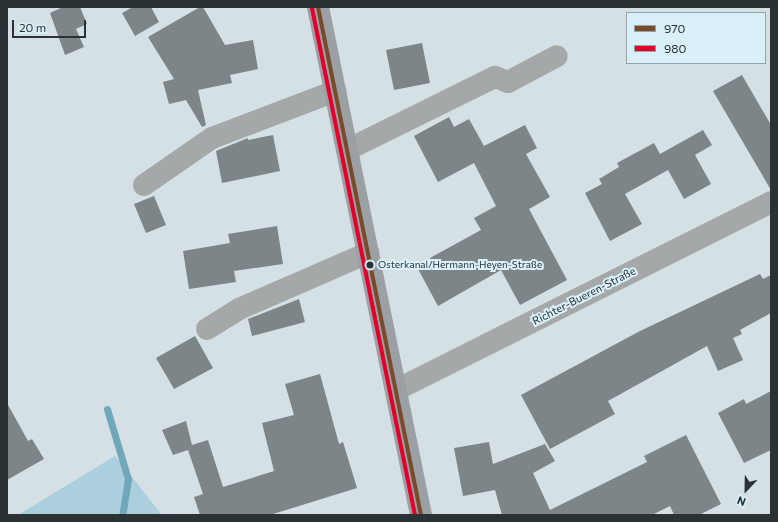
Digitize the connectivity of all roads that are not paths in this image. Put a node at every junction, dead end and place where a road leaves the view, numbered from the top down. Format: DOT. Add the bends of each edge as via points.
graph roads {
  1 [pos="318,7"];
  2 [pos="557,56"];
  3 [pos="335,91"];
  4 [pos="347,150"];
  5 [pos="144,185"];
  6 [pos="771,202"];
  7 [pos="368,253"];
  8 [pos="207,329"];
  9 [pos="396,390"];
  10 [pos="421,515"];
  1 -- 3 [label="main road"];
  2 -- 4 [label="street" via="508,82 495,77"];
  3 -- 4 [label="main road"];
  3 -- 5 [label="street" via="212,138"];
  4 -- 7 [label="main road"];
  6 -- 9 [label="street, Richter-Bueren-Straße"];
  7 -- 8 [label="street" via="239,309"];
  7 -- 9 [label="main road"];
  9 -- 10 [label="main road"];
}
